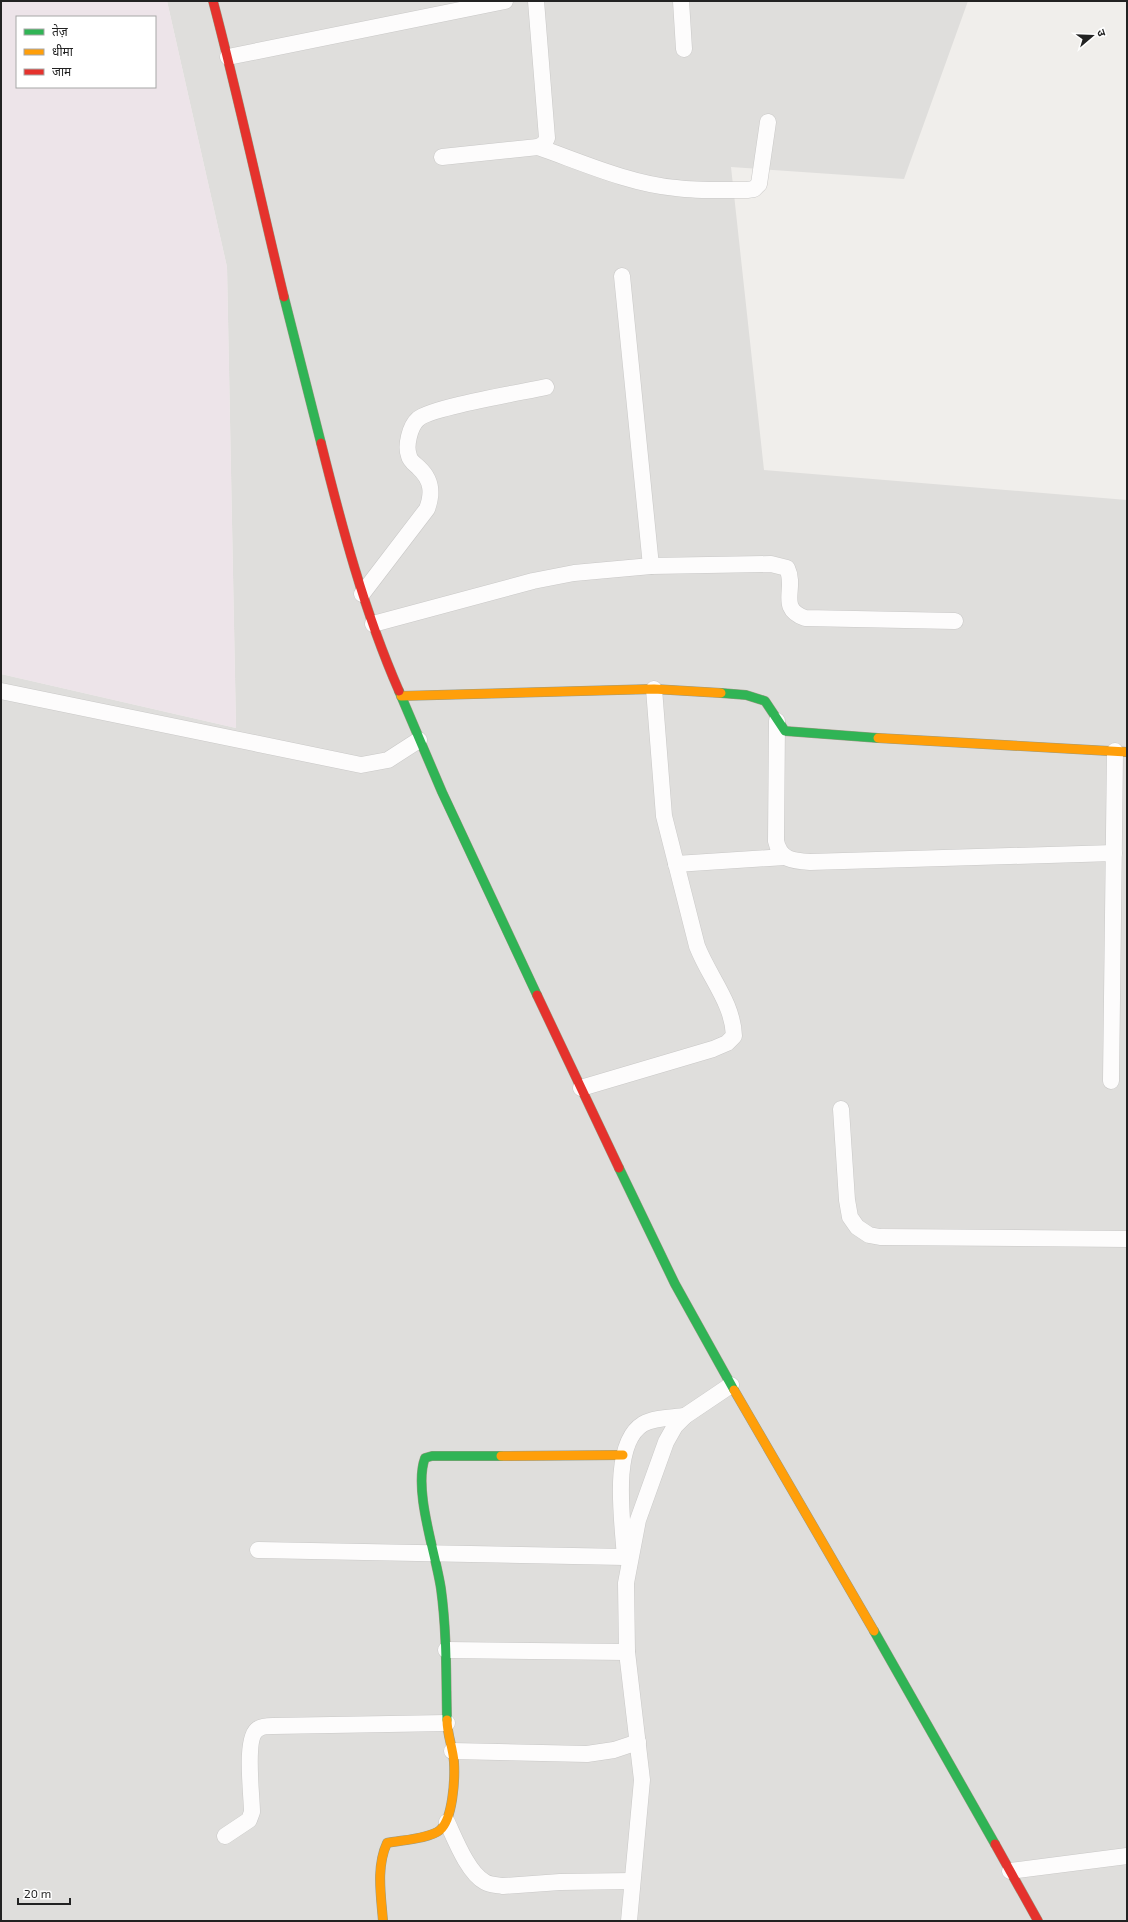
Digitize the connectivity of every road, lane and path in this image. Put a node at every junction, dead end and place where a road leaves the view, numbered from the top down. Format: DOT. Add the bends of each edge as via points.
graph roads {
  1 [pos="213,1"];
  2 [pos="504,1"];
  3 [pos="536,1"];
  4 [pos="681,1"];
  5 [pos="684,49"];
  6 [pos="228,58"];
  7 [pos="768,122"];
  8 [pos="538,147"];
  9 [pos="442,157"];
  10 [pos="622,276"];
  11 [pos="546,387"];
  12 [pos="651,566"];
  13 [pos="362,594"];
  14 [pos="955,621"];
  15 [pos="373,624"];
  16 [pos="654,689"];
  17 [pos="1,691"];
  18 [pos="401,696"];
  19 [pos="777,721"];
  20 [pos="419,740"];
  21 [pos="1121,752"];
  22 [pos="1114,853"];
  23 [pos="784,857"];
  24 [pos="676,864"];
  25 [pos="1120,911"];
  26 [pos="1111,1081"];
  27 [pos="581,1088"];
  28 [pos="841,1109"];
  29 [pos="1127,1239"];
  30 [pos="731,1385"];
  31 [pos="685,1416"];
  32 [pos="623,1454"];
  33 [pos="258,1550"];
  34 [pos="434,1553"];
  35 [pos="625,1558"];
  36 [pos="626,1583"];
  37 [pos="446,1650"];
  38 [pos="627,1652"];
  39 [pos="447,1723"];
  40 [pos="638,1742"];
  41 [pos="452,1751"];
  42 [pos="447,1822"];
  43 [pos="225,1836"];
  44 [pos="1127,1856"];
  45 [pos="1010,1871"];
  46 [pos="632,1881"];
  47 [pos="383,1921"];
  48 [pos="628,1921"];
  49 [pos="1038,1921"];
  1 -- 6 [label="street"];
  2 -- 6 [label="street"];
  3 -- 8 [label="street" via="548,131 544,144"];
  4 -- 5 [label="street"];
  6 -- 13 [label="street" via="342,527"];
  7 -- 8 [label="street" via="759,184 754,189 747,190 662,186"];
  8 -- 9 [label="street"];
  10 -- 12 [label="street"];
  11 -- 13 [label="street" via="437,410 418,419 411,433 409,456 429,479 430,500 427,509"];
  12 -- 14 [label="street" via="780,565 787,568 790,574 790,609 805,618"];
  12 -- 15 [label="street" via="552,577"];
  13 -- 15 [label="street"];
  15 -- 18 [label="street"];
  16 -- 18 [label="street"];
  16 -- 19 [label="street" via="756,697 765,700"];
  16 -- 24 [label="street" via="664,816"];
  17 -- 20 [label="street" via="361,766 388,760"];
  18 -- 20 [label="street"];
  19 -- 21 [label="street" via="785,730 813,736"];
  19 -- 23 [label="street" via="776,841 778,850"];
  20 -- 27 [label="street"];
  21 -- 22 [label="street"];
  22 -- 23 [label="street" via="810,862"];
  22 -- 25 [label="street"];
  23 -- 24 [label="street"];
  24 -- 27 [label="street" via="697,946 729,1010 734,1036 727,1043 712,1049"];
  25 -- 26 [label="street"];
  27 -- 30 [label="street" via="675,1284"];
  28 -- 29 [label="street" via="850,1217 857,1227 868,1235"];
  30 -- 31 [label="street"];
  30 -- 45 [label="street"];
  31 -- 32 [label="street" via="644,1423 628,1441"];
  31 -- 36 [label="street" via="666,1442 638,1520"];
  32 -- 34 [label="street" via="425,1458 422,1466 423,1499"];
  32 -- 35 [label="street" via="621,1474"];
  33 -- 34 [label="street"];
  34 -- 35 [label="street"];
  34 -- 37 [label="street" via="444,1610"];
  35 -- 36 [label="street"];
  36 -- 38 [label="street"];
  37 -- 38 [label="street"];
  37 -- 39 [label="street"];
  38 -- 40 [label="street"];
  39 -- 41 [label="street"];
  39 -- 43 [label="street" via="258,1728 252,1735 250,1748 252,1812 249,1820"];
  40 -- 41 [label="street" via="614,1750 588,1754"];
  40 -- 46 [label="street" via="642,1780"];
  41 -- 42 [label="street" via="454,1779 451,1813"];
  42 -- 46 [label="street" via="468,1864 484,1882 493,1885"];
  42 -- 47 [label="street" via="440,1830 429,1835 388,1843 384,1848 381,1859"];
  44 -- 45 [label="street"];
  45 -- 49 [label="street"];
  46 -- 48 [label="street"];
}
